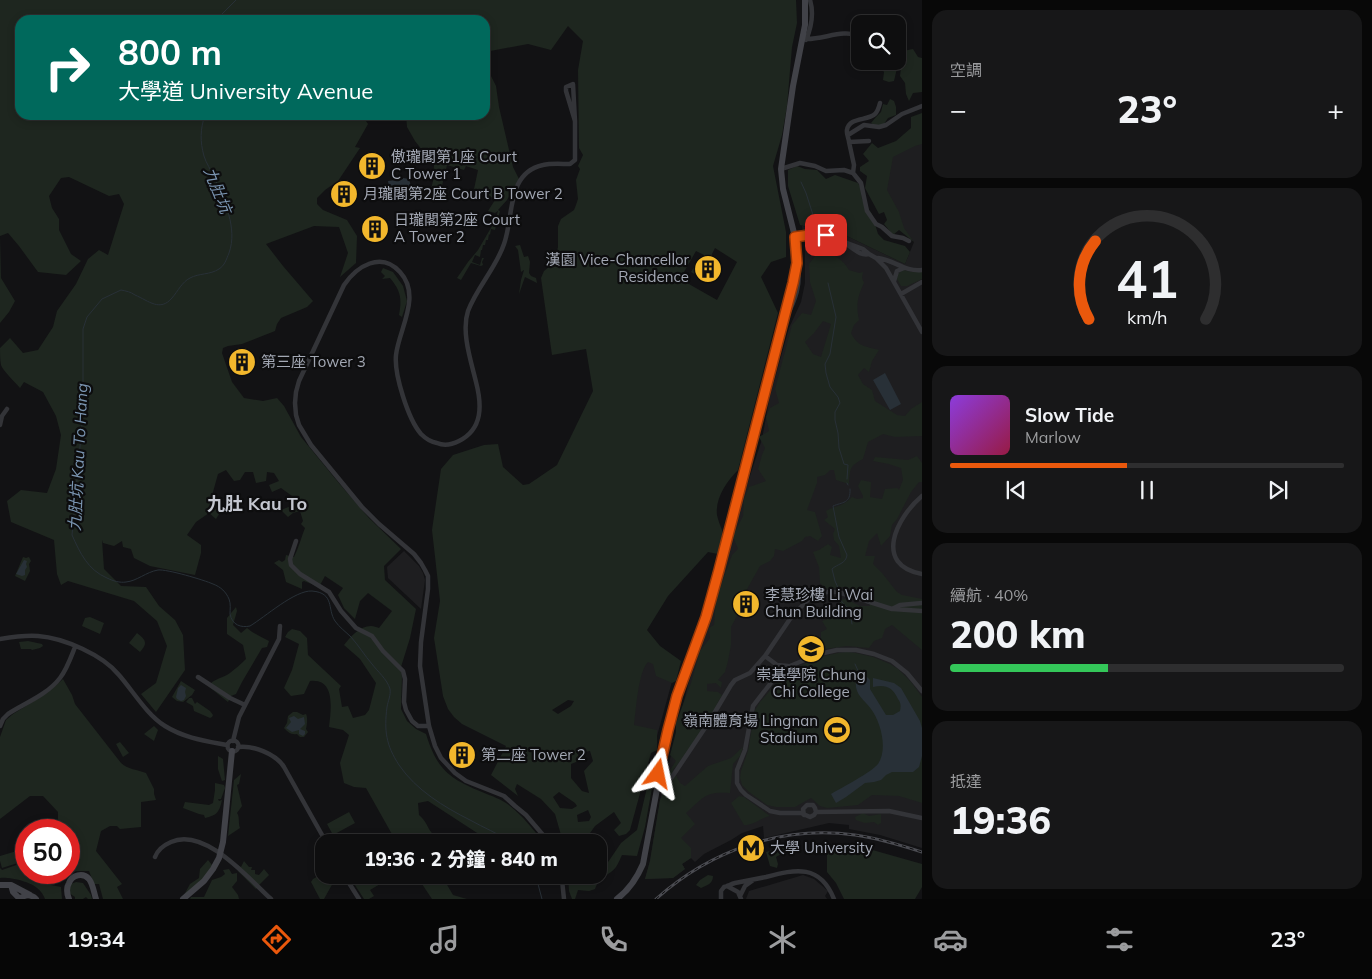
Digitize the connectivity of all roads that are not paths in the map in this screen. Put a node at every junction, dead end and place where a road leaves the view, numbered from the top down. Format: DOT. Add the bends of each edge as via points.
graph roads {
  1 [pos="805,0"];
  2 [pos="810,0"];
  3 [pos="851,33"];
  4 [pos="807,39"];
  5 [pos="800,51"];
  6 [pos="880,103"];
  7 [pos="922,106"];
  8 [pos="576,121"];
  9 [pos="848,135"];
  10 [pos="869,141"];
  11 [pos="849,142"];
  12 [pos="781,169"];
  13 [pos="853,173"];
  14 [pos="795,237"];
  15 [pos="909,241"];
  16 [pos="876,258"];
  17 [pos="905,268"];
  18 [pos="922,270"];
  19 [pos="894,282"];
  20 [pos="922,282"];
  21 [pos="901,294"];
  22 [pos="922,332"];
  23 [pos="7,409"];
  24 [pos="0,425"];
  25 [pos="922,496"];
  26 [pos="296,542"];
  27 [pos="922,574"];
  28 [pos="922,603"];
  29 [pos="892,609"];
  30 [pos="922,611"];
  31 [pos="280,626"];
  32 [pos="0,639"];
  33 [pos="75,647"];
  34 [pos="765,656"];
  35 [pos="777,664"];
  36 [pos="790,666"];
  37 [pos="778,675"];
  38 [pos="198,676"];
  39 [pos="922,691"];
  40 [pos="245,705"];
  41 [pos="0,726"];
  42 [pos="429,726"];
  43 [pos="233,741"];
  44 [pos="227,745"];
  45 [pos="235,749"];
  46 [pos="657,784"];
  47 [pos="816,812"];
  48 [pos="804,815"];
  49 [pos="922,818"];
  50 [pos="322,834"];
  51 [pos="542,834"];
  52 [pos="220,853"];
  53 [pos="155,857"];
  54 [pos="753,880"];
  55 [pos="350,884"];
  56 [pos="563,884"];
  57 [pos="0,885"];
  58 [pos="11,885"];
  59 [pos="728,886"];
  60 [pos="33,897"];
  61 [pos="741,897"];
  62 [pos="20,899"];
  63 [pos="69,899"];
  64 [pos="96,899"];
  65 [pos="183,899"];
  66 [pos="270,899"];
  67 [pos="359,899"];
  68 [pos="564,899"];
  69 [pos="617,899"];
  70 [pos="721,899"];
  71 [pos="834,899"];
  1 -- 5 [label="main road"];
  2 -- 4 [label="street" via="812,15"];
  3 -- 4 [label="street"];
  4 -- 5 [label="street"];
  5 -- 12 [label="main road"];
  6 -- 9 [label="street" via="870,117 852,122"];
  7 -- 9 [label="street" via="879,127 864,125"];
  8 -- 8 [label="street" via="566,91 566,87 573,84"];
  8 -- 42 [label="street" via="575,160 570,164 545,164 535,168 516,186 500,256 467,313 467,344 479,405 473,431 461,440 442,445 428,440 414,423 400,385 396,357 409,306 408,287 401,273 387,263 366,264 348,279 297,386 296,415 307,440 362,507 414,554 426,573 428,589 420,666"];
  9 -- 11 [label="street"];
  10 -- 11 [label="street"];
  11 -- 13 [label="street"];
  12 -- 13 [label="street" via="800,163 826,171"];
  12 -- 14 [label="main road"];
  13 -- 15 [label="street" via="861,183 866,211 876,224 892,236"];
  14 -- 16 [label="street" via="826,235 863,249"];
  14 -- 46 [label="main road" via="797,263 793,283 719,570 706,617 687,660"];
  16 -- 17 [label="street"];
  16 -- 19 [label="street"];
  17 -- 18 [label="street"];
  17 -- 19 [label="street" via="897,271"];
  19 -- 21 [label="street"];
  20 -- 21 [label="street"];
  21 -- 22 [label="street"];
  23 -- 24 [label="street"];
  25 -- 27 [label="street" via="900,524 892,546 902,566"];
  26 -- 42 [label="street" via="291,565 330,592 356,628 372,636 403,671 406,710 418,726"];
  28 -- 29 [label="street"];
  29 -- 30 [label="street"];
  29 -- 34 [label="street" via="838,592 819,593 796,612"];
  31 -- 40 [label="street" via="277,643"];
  32 -- 33 [label="street" via="41,636"];
  33 -- 41 [label="street" via="60,679 8,714"];
  33 -- 44 [label="street" via="106,662 165,726 187,737"];
  34 -- 35 [label="street"];
  34 -- 46 [label="street" via="750,673 731,685 668,786"];
  35 -- 36 [label="street"];
  35 -- 37 [label="street"];
  36 -- 37 [label="street"];
  36 -- 39 [label="street" via="828,651 865,651 900,667"];
  37 -- 48 [label="street" via="752,709 737,774 738,783 741,790 767,810"];
  38 -- 40 [label="street"];
  40 -- 43 [label="street"];
  42 -- 51 [label="street" via="441,758 455,773 466,781 504,796"];
  43 -- 44 [label="street"];
  43 -- 45 [label="street" via="237,742"];
  44 -- 45 [label="street" via="229,750"];
  45 -- 50 [label="street" via="248,747 278,759"];
  45 -- 52 [label="main road"];
  46 -- 69 [label="main road" via="643,864 631,885"];
  47 -- 48 [label="street" via="810,817"];
  47 -- 48 [label="street" via="813,805 807,804 803,809"];
  47 -- 49 [label="street" via="889,811"];
  52 -- 53 [label="street" via="199,842 180,839 164,846"];
  52 -- 65 [label="main road" via="206,879"];
  52 -- 66 [label="street"];
  54 -- 59 [label="street"];
  54 -- 61 [label="street" via="745,886"];
  54 -- 71 [label="street" via="789,871 806,872 826,884"];
  55 -- 67 [label="street"];
  56 -- 68 [label="street"];
  57 -- 58 [label="main road"];
  58 -- 60 [label="main road"];
  58 -- 62 [label="main road"];
  59 -- 61 [label="street"];
  59 -- 70 [label="street" via="721,891"];
  60 -- 62 [label="main road"];
  63 -- 64 [label="main road" via="69,881 80,875 89,879"];
}
